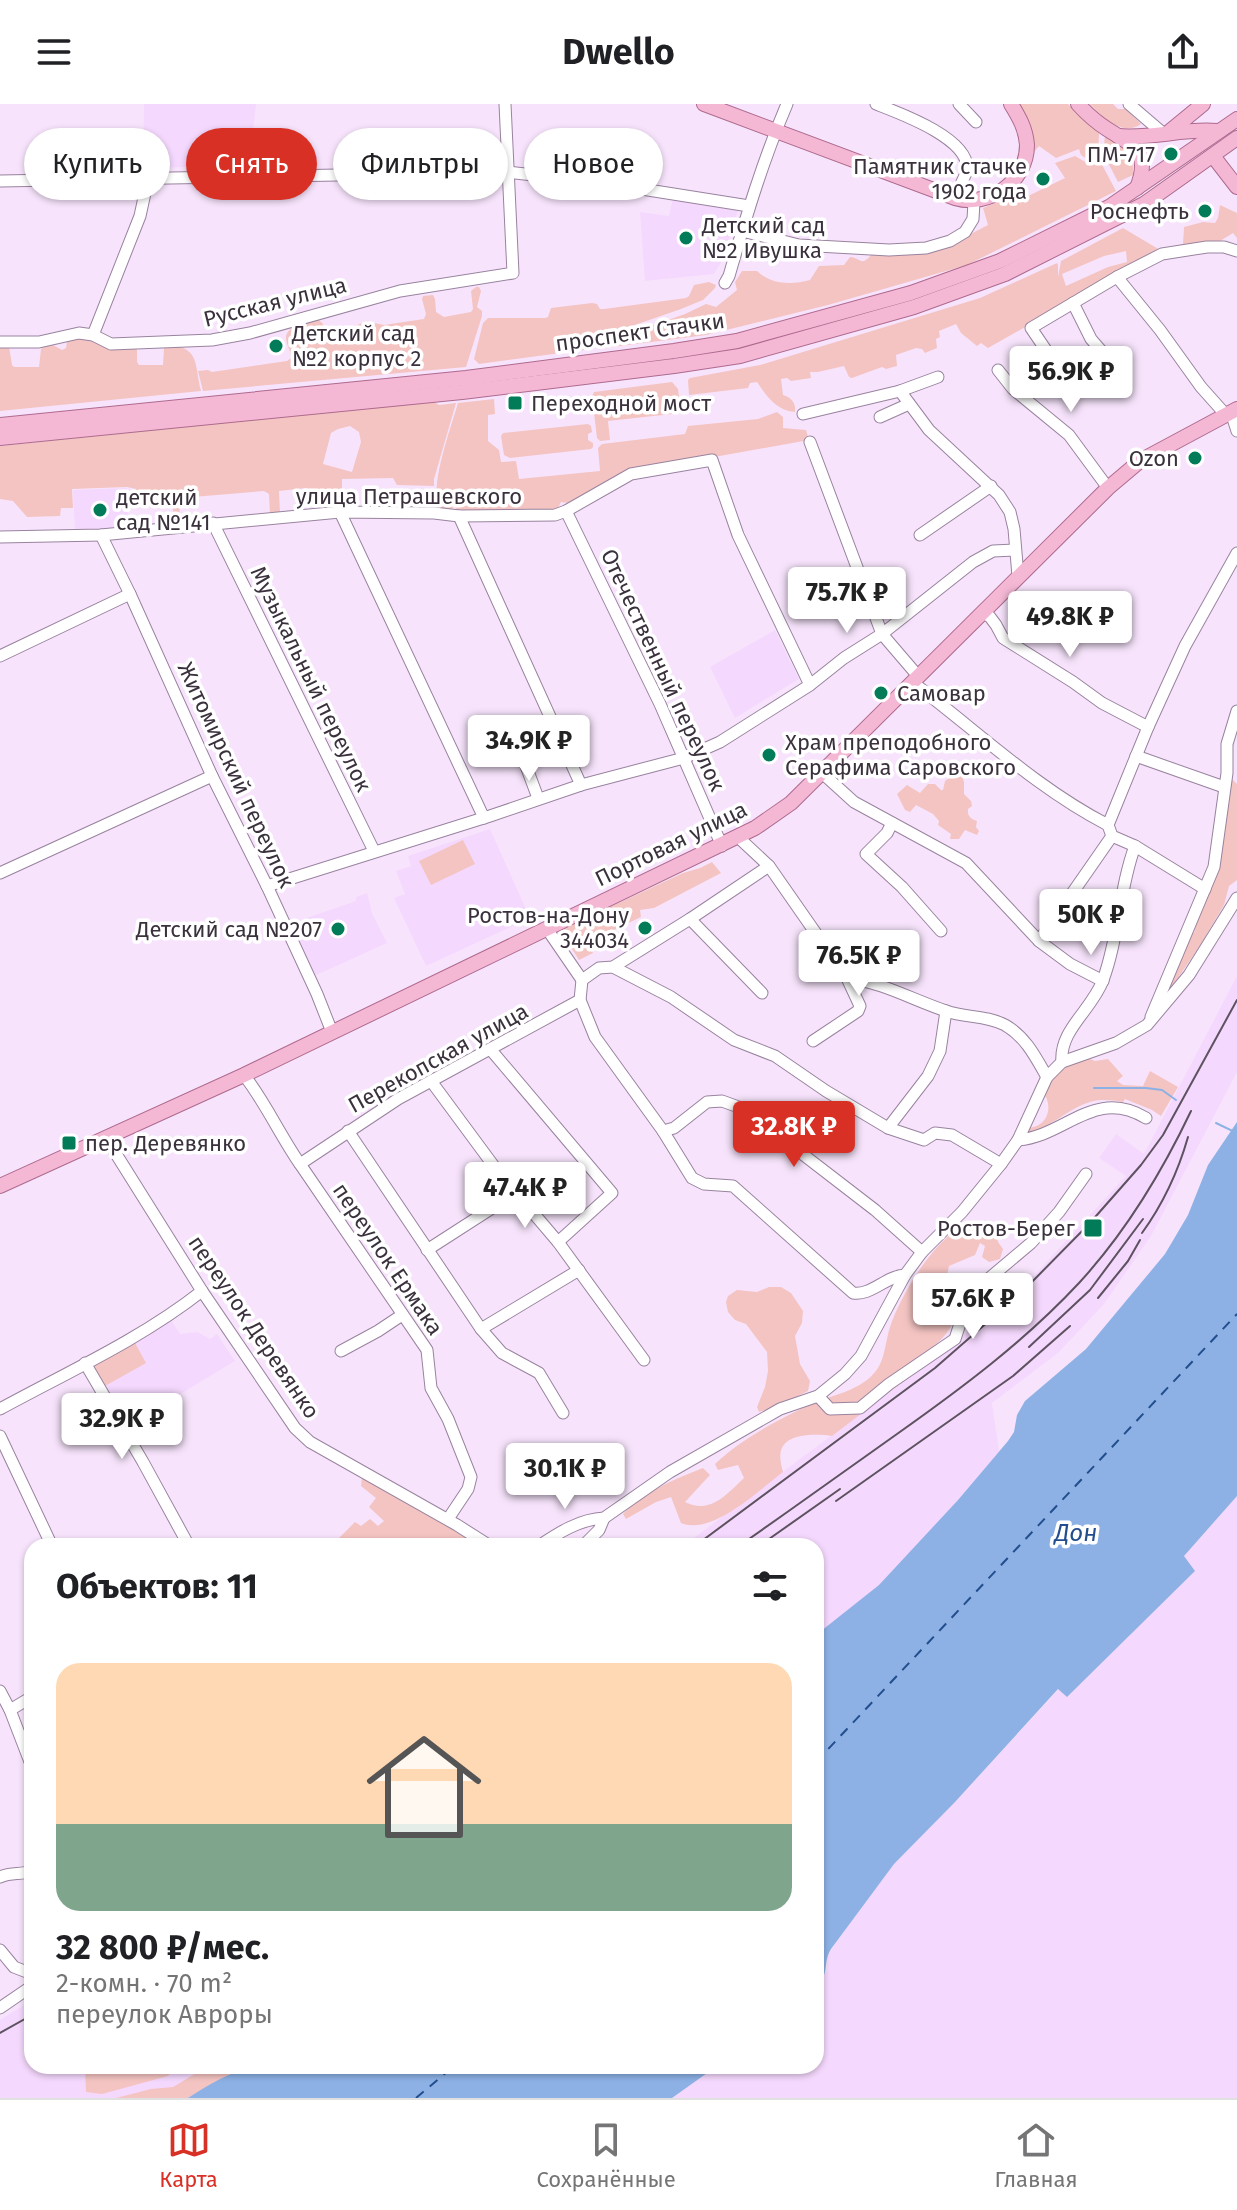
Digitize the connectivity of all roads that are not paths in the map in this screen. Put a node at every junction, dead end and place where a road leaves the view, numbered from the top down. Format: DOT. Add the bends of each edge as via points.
graph roads {
  1 [pos="505,104"];
  2 [pos="704,104"];
  3 [pos="787,104"];
  4 [pos="876,104"];
  5 [pos="959,104"];
  6 [pos="1011,104"];
  7 [pos="1078,104"];
  8 [pos="1129,104"];
  9 [pos="1204,104"];
  10 [pos="1237,119"];
  11 [pos="976,122"];
  12 [pos="506,128"];
  13 [pos="776,130"];
  14 [pos="1217,131"];
  15 [pos="1165,135"];
  16 [pos="1118,136"];
  17 [pos="1237,138"];
  18 [pos="1213,156"];
  19 [pos="508,172"];
  20 [pos="333,175"];
  21 [pos="170,179"];
  22 [pos="0,181"];
  23 [pos="24,181"];
  24 [pos="1235,181"];
  25 [pos="508,189"];
  26 [pos="1137,189"];
  27 [pos="955,198"];
  28 [pos="143,200"];
  29 [pos="974,202"];
  30 [pos="749,206"];
  31 [pos="742,231"];
  32 [pos="1237,251"];
  33 [pos="1117,277"];
  34 [pos="725,283"];
  35 [pos="1073,303"];
  36 [pos="93,335"];
  37 [pos="0,342"];
  38 [pos="1111,362"];
  39 [pos="998,370"];
  40 [pos="938,377"];
  41 [pos="1067,381"];
  42 [pos="900,391"];
  43 [pos="909,404"];
  44 [pos="1231,412"];
  45 [pos="803,414"];
  46 [pos="880,417"];
  47 [pos="0,425"];
  48 [pos="1237,431"];
  49 [pos="0,438"];
  50 [pos="810,442"];
  51 [pos="991,486"];
  52 [pos="1108,488"];
  53 [pos="566,511"];
  54 [pos="340,512"];
  55 [pos="459,516"];
  56 [pos="213,523"];
  57 [pos="101,535"];
  58 [pos="920,535"];
  59 [pos="0,537"];
  60 [pos="1015,550"];
  61 [pos="1237,553"];
  62 [pos="1018,576"];
  63 [pos="130,594"];
  64 [pos="982,612"];
  65 [pos="882,634"];
  66 [pos="0,656"];
  67 [pos="915,679"];
  68 [pos="810,685"];
  69 [pos="1237,711"];
  70 [pos="1148,727"];
  71 [pos="561,743"];
  72 [pos="1136,756"];
  73 [pos="684,758"];
  74 [pos="821,772"];
  75 [pos="212,776"];
  76 [pos="581,785"];
  77 [pos="1224,787"];
  78 [pos="538,798"];
  79 [pos="484,818"];
  80 [pos="892,823"];
  81 [pos="1110,830"];
  82 [pos="739,838"];
  83 [pos="722,846"];
  84 [pos="1135,846"];
  85 [pos="374,851"];
  86 [pos="769,866"];
  87 [pos="0,873"];
  88 [pos="267,886"];
  89 [pos="1205,889"];
  90 [pos="1237,898"];
  91 [pos="690,919"];
  92 [pos="547,929"];
  93 [pos="941,931"];
  94 [pos="1039,941"];
  95 [pos="613,967"];
  96 [pos="847,978"];
  97 [pos="582,980"];
  98 [pos="1103,981"];
  99 [pos="762,993"];
  100 [pos="580,1000"];
  101 [pos="946,1011"];
  102 [pos="1147,1025"];
  103 [pos="332,1032"];
  104 [pos="813,1041"];
  105 [pos="491,1050"];
  106 [pos="1062,1062"];
  107 [pos="244,1075"];
  108 [pos="1047,1077"];
  109 [pos="431,1081"];
  110 [pos="1146,1118"];
  111 [pos="888,1128"];
  112 [pos="348,1131"];
  113 [pos="663,1131"];
  114 [pos="106,1138"];
  115 [pos="1018,1140"];
  116 [pos="300,1164"];
  117 [pos="1001,1164"];
  118 [pos="1086,1174"];
  119 [pos="0,1186"];
  120 [pos="517,1192"];
  121 [pos="558,1242"];
  122 [pos="427,1250"];
  123 [pos="922,1252"];
  124 [pos="579,1270"];
  125 [pos="905,1275"];
  126 [pos="202,1291"];
  127 [pos="402,1315"];
  128 [pos="481,1329"];
  129 [pos="341,1351"];
  130 [pos="644,1360"];
  131 [pos="85,1363"];
  132 [pos="818,1396"];
  133 [pos="0,1409"];
  134 [pos="563,1413"];
  135 [pos="0,1436"];
  136 [pos="604,1518"];
  137 [pos="448,1519"];
  138 [pos="48,1538"];
  139 [pos="185,1538"];
  140 [pos="478,1538"];
  141 [pos="554,1538"];
  142 [pos="591,1538"];
  143 [pos="0,1691"];
  144 [pos="24,1702"];
  145 [pos="10,1710"];
  146 [pos="24,1746"];
  147 [pos="24,1874"];
  148 [pos="0,1877"];
  149 [pos="0,1950"];
  150 [pos="24,1971"];
  151 [pos="24,1992"];
  152 [pos="0,2008"];
  1 -- 12 [label="street"];
  2 -- 13 [label="main road"];
  3 -- 13 [label="street"];
  4 -- 27 [label="street" via="929,126 960,151 967,171"];
  5 -- 11 [label="street"];
  6 -- 29 [label="main road" via="1025,134 1024,164 1002,190"];
  7 -- 16 [label="main road"];
  8 -- 15 [label="street"];
  9 -- 14 [label="main road" via="1203,120"];
  9 -- 15 [label="main road"];
  10 -- 14 [label="main road, проспект Стачки"];
  13 -- 27 [label="main road"];
  13 -- 30 [label="street"];
  14 -- 15 [label="main road"];
  14 -- 26 [label="main road, проспект Стачки"];
  15 -- 16 [label="main road"];
  16 -- 26 [label="main road" via="1139,151 1142,175"];
  17 -- 18 [label="main road, проспект Стачки"];
  18 -- 24 [label="main road"];
  18 -- 49 [label="main road, проспект Стачки" via="1144,204 1005,274 914,307 740,356 462,392"];
  19 -- 30 [label="street"];
  20 -- 21 [label="street"];
  22 -- 23 [label="street"];
  25 -- 36 [label="street, Русская улица" via="513,273 400,291 231,337 111,344"];
  26 -- 47 [label="main road, проспект Стачки" via="972,272 737,341 466,378"];
  27 -- 29 [label="main road"];
  28 -- 36 [label="street"];
  29 -- 31 [label="street" via="965,232 926,248 799,245"];
  30 -- 31 [label="street"];
  31 -- 34 [label="street"];
  32 -- 33 [label="street" via="1207,247 1162,254"];
  33 -- 35 [label="street"];
  33 -- 44 [label="street" via="1201,387"];
  35 -- 38 [label="street" via="1091,339"];
  35 -- 41 [label="street" via="1031,328"];
  36 -- 37 [label="street, Русская улица"];
  39 -- 52 [label="street" via="1069,435"];
  40 -- 42 [label="street"];
  42 -- 43 [label="street"];
  42 -- 45 [label="street"];
  43 -- 46 [label="street"];
  43 -- 51 [label="street" via="929,430"];
  44 -- 48 [label="street"];
  44 -- 52 [label="main road, Портовая улица" via="1140,461"];
  50 -- 65 [label="street"];
  51 -- 58 [label="street"];
  51 -- 60 [label="street" via="1010,512"];
  52 -- 62 [label="main road, Портовая улица"];
  53 -- 55 [label="street, улица Петрашевского"];
  53 -- 68 [label="street, улица Петрашевского" via="631,474 712,460 738,535"];
  53 -- 73 [label="street, Отечественный переулок"];
  54 -- 55 [label="street, улица Петрашевского"];
  54 -- 56 [label="street, улица Петрашевского"];
  54 -- 79 [label="street"];
  55 -- 71 [label="street"];
  56 -- 57 [label="street, улица Петрашевского"];
  56 -- 85 [label="street, Музыкальный переулок"];
  57 -- 59 [label="street, улица Петрашевского"];
  57 -- 63 [label="street, Житомирский переулок"];
  60 -- 62 [label="street"];
  60 -- 65 [label="street" via="993,551 973,562"];
  61 -- 70 [label="street"];
  62 -- 64 [label="main road, Портовая улица"];
  63 -- 66 [label="street"];
  63 -- 75 [label="street, Житомирский переулок"];
  64 -- 67 [label="main road, Портовая улица"];
  64 -- 70 [label="street" via="1003,638"];
  65 -- 67 [label="street"];
  65 -- 68 [label="street"];
  67 -- 74 [label="main road, Портовая улица"];
  67 -- 81 [label="street" via="1048,789"];
  68 -- 73 [label="street" via="720,742"];
  69 -- 77 [label="street" via="1227,744"];
  70 -- 72 [label="street"];
  71 -- 76 [label="street"];
  71 -- 78 [label="street" via="523,758"];
  72 -- 77 [label="street"];
  72 -- 81 [label="street"];
  73 -- 76 [label="street"];
  73 -- 83 [label="street, Отечественный переулок"];
  74 -- 80 [label="street" via="854,802"];
  74 -- 82 [label="main road, Портовая улица" via="791,803"];
  75 -- 87 [label="street"];
  75 -- 88 [label="street, Житомирский переулок"];
  76 -- 78 [label="street"];
  77 -- 89 [label="street" via="1214,867"];
  78 -- 79 [label="street"];
  79 -- 85 [label="street"];
  80 -- 93 [label="street" via="866,854"];
  80 -- 94 [label="street" via="966,863"];
  81 -- 84 [label="street"];
  81 -- 94 [label="street"];
  82 -- 83 [label="main road, Портовая улица"];
  82 -- 86 [label="street"];
  83 -- 92 [label="main road, Портовая улица"];
  84 -- 89 [label="street"];
  84 -- 98 [label="street"];
  85 -- 88 [label="street"];
  86 -- 91 [label="street"];
  86 -- 96 [label="street"];
  88 -- 103 [label="street, Житомирский переулок"];
  89 -- 102 [label="street"];
  90 -- 102 [label="street" via="1189,975"];
  91 -- 95 [label="street"];
  91 -- 99 [label="street"];
  92 -- 97 [label="street"];
  92 -- 103 [label="main road, Портовая улица"];
  94 -- 98 [label="street"];
  95 -- 97 [label="street" via="599,968"];
  95 -- 111 [label="street" via="671,997 734,1040 775,1056"];
  96 -- 101 [label="street"];
  96 -- 104 [label="street" via="858,1011"];
  97 -- 100 [label="street"];
  98 -- 106 [label="street" via="1063,1040"];
  100 -- 105 [label="street, Перекопская улица"];
  100 -- 113 [label="street" via="595,1037"];
  101 -- 108 [label="street" via="1007,1026 1031,1048"];
  101 -- 111 [label="street" via="940,1051 928,1076"];
  102 -- 106 [label="street" via="1116,1043"];
  103 -- 107 [label="main road, Портовая улица"];
  105 -- 109 [label="street, Перекопская улица"];
  105 -- 121 [label="street" via="612,1193"];
  106 -- 108 [label="street"];
  107 -- 114 [label="main road, Портовая улица"];
  107 -- 116 [label="street, переулок Ермака"];
  108 -- 115 [label="street"];
  109 -- 112 [label="street, Перекопская улица"];
  109 -- 120 [label="street"];
  110 -- 115 [label="street" via="1123,1108 1094,1110 1043,1136"];
  111 -- 117 [label="street" via="924,1140 935,1133 952,1135"];
  112 -- 116 [label="street, Перекопская улица"];
  112 -- 122 [label="street"];
  113 -- 123 [label="street" via="707,1102 744,1109"];
  113 -- 125 [label="street" via="692,1178 733,1186 853,1293"];
  114 -- 119 [label="main road, Портовая улица"];
  114 -- 126 [label="street, переулок Деревянко"];
  115 -- 117 [label="street"];
  116 -- 127 [label="street, переулок Ермака"];
  117 -- 123 [label="street"];
  118 -- 132 [label="street" via="1031,1243 968,1299 955,1339 860,1408 830,1409"];
  120 -- 121 [label="street"];
  120 -- 122 [label="street"];
  121 -- 124 [label="street"];
  122 -- 128 [label="street"];
  123 -- 125 [label="street"];
  124 -- 128 [label="street"];
  124 -- 130 [label="street"];
  125 -- 132 [label="street" via="861,1356"];
  126 -- 131 [label="street"];
  126 -- 137 [label="street, переулок Деревянко" via="295,1428 310,1442"];
  127 -- 129 [label="street"];
  127 -- 137 [label="street, переулок Ермака" via="427,1350 431,1388 471,1477"];
  128 -- 134 [label="street" via="502,1353 539,1373"];
  131 -- 133 [label="street"];
  131 -- 139 [label="street"];
  132 -- 136 [label="street" via="780,1409 670,1472"];
  135 -- 138 [label="street"];
  136 -- 141 [label="street"];
  136 -- 142 [label="street"];
  137 -- 140 [label="street, переулок Деревянко"];
  143 -- 145 [label="street"];
  144 -- 145 [label="street"];
  145 -- 146 [label="street"];
  147 -- 148 [label="street"];
  149 -- 150 [label="street"];
  151 -- 152 [label="street"];
}
